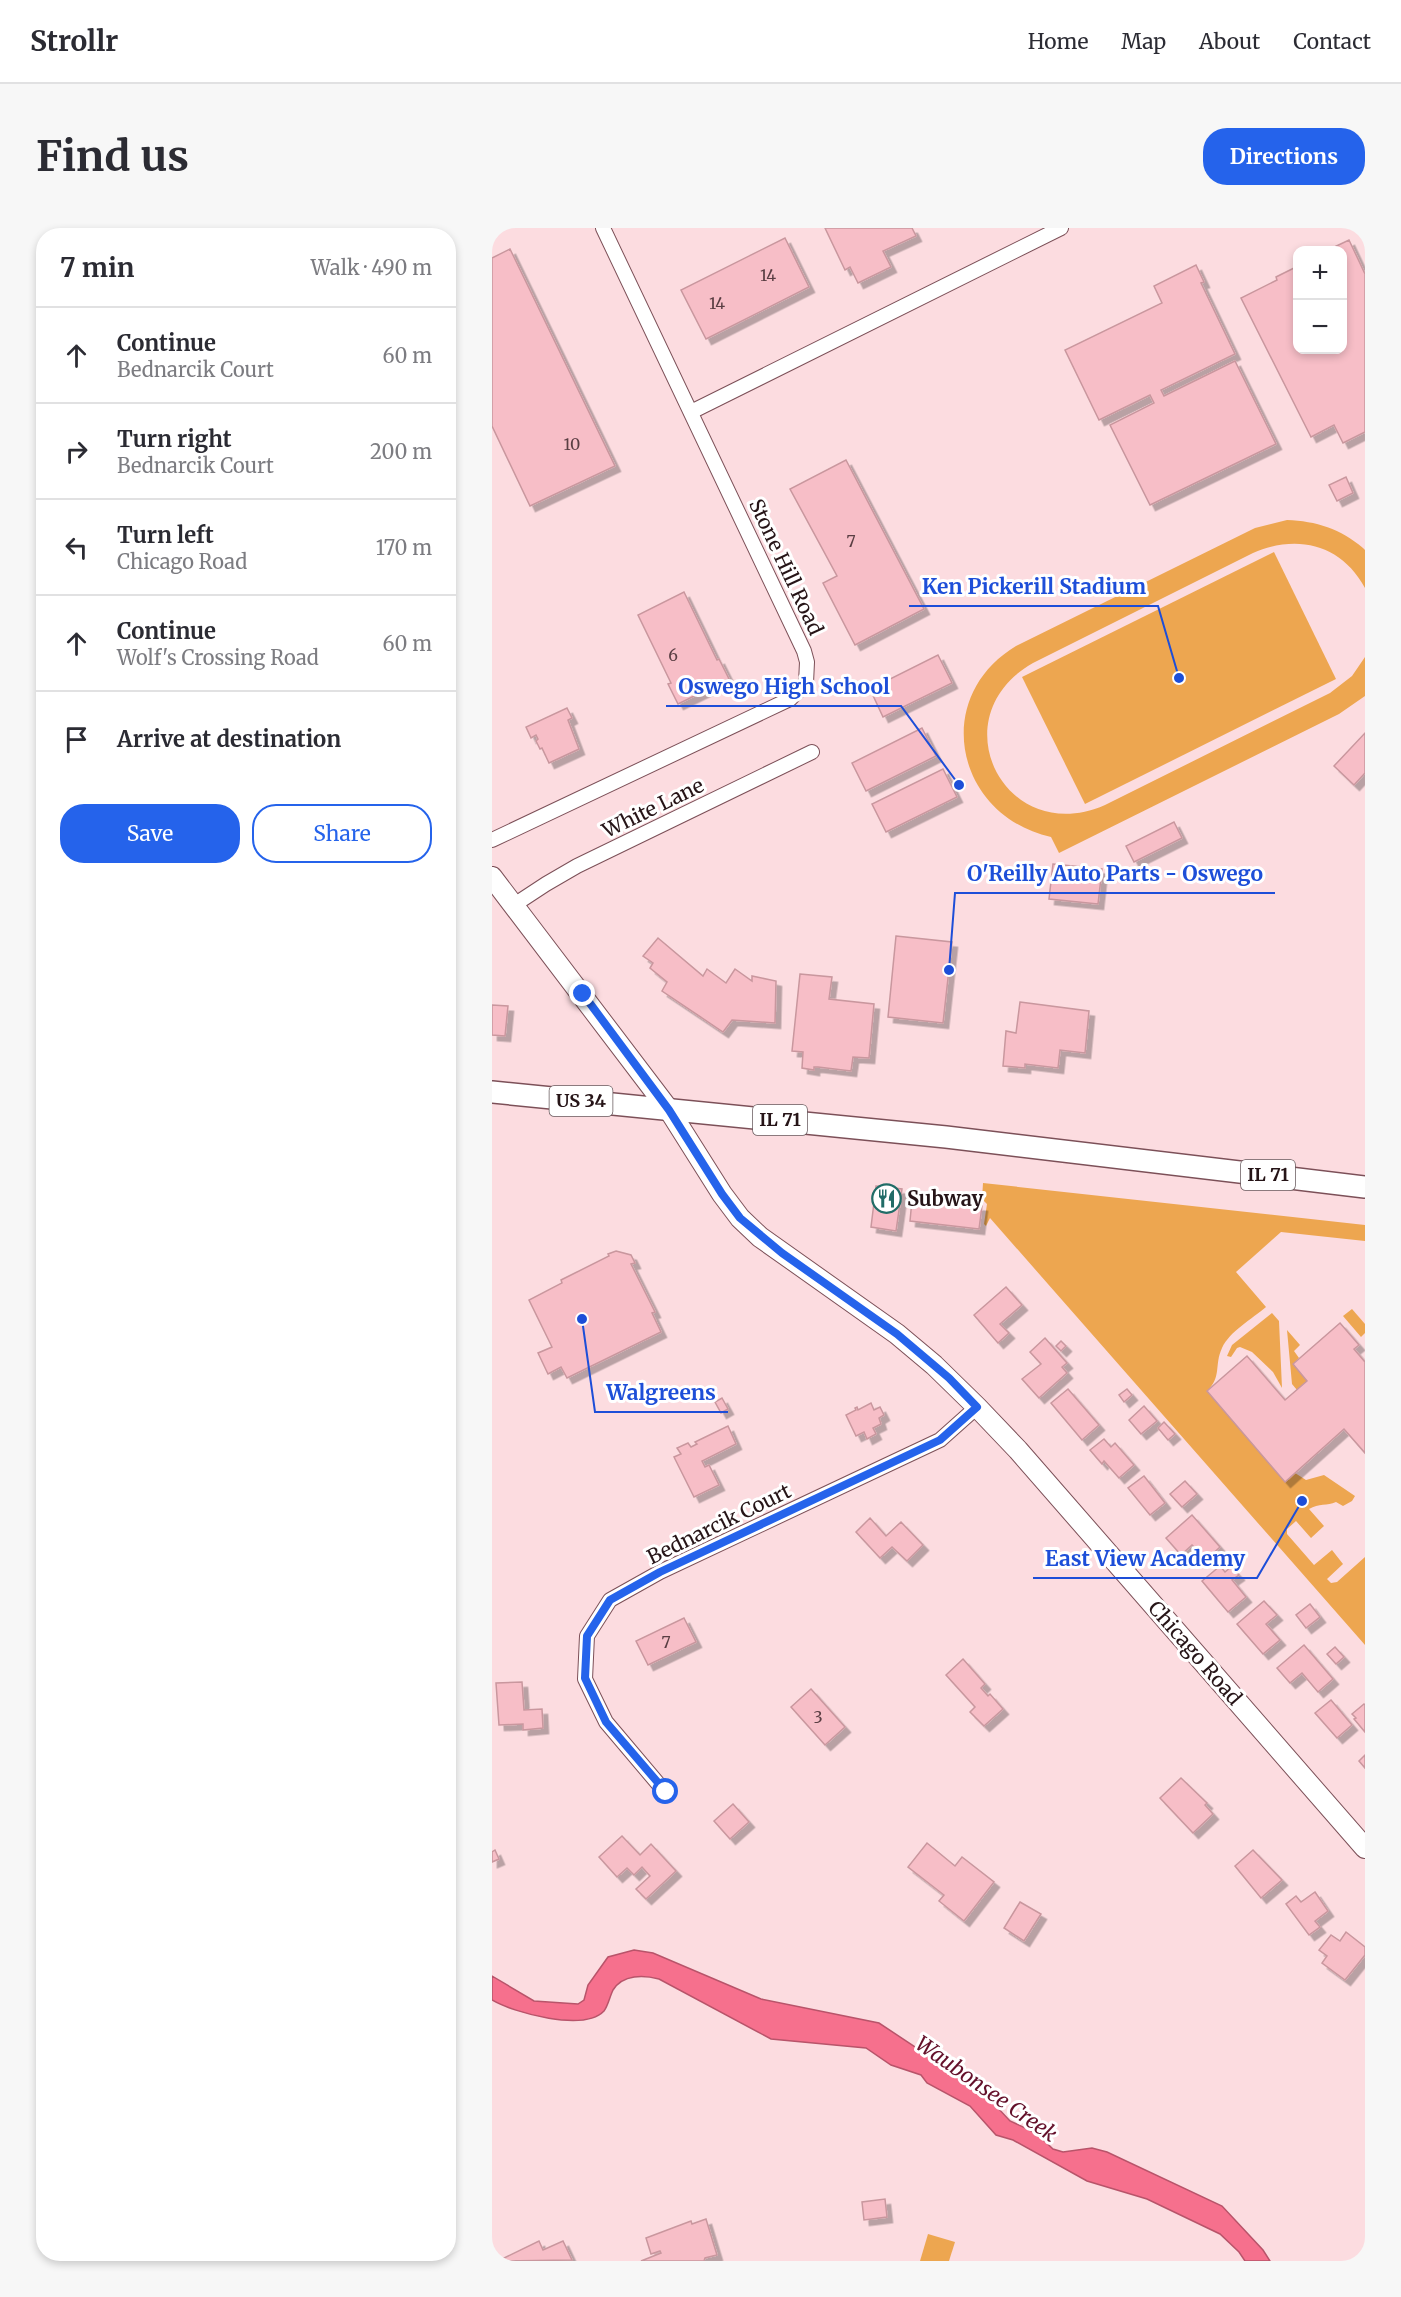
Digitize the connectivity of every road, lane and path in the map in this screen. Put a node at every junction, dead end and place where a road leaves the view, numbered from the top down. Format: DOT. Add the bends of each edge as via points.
graph roads {
  1 [pos="603,228"];
  2 [pos="1061,228"];
  3 [pos="691,412"];
  4 [pos="812,752"];
  5 [pos="492,840"];
  6 [pos="492,877"];
  7 [pos="514,905"];
  8 [pos="492,1092"];
  9 [pos="669,1110"];
  10 [pos="1365,1188"];
  11 [pos="977,1407"];
  12 [pos="666,1792"];
  13 [pos="1365,1848"];
  1 -- 3 [label="street, Stone Hill Road"];
  2 -- 3 [label="street"];
  3 -- 5 [label="street, Stone Hill Road" via="804,651 806,683 790,699"];
  4 -- 7 [label="street, White Lane" via="577,867"];
  6 -- 7 [label="main road, Chicago Road"];
  7 -- 9 [label="main road, Chicago Road"];
  8 -- 9 [label="main road, US 34"];
  9 -- 10 [label="main road, IL 71" via="972,1140"];
  9 -- 11 [label="main road, Chicago Road" via="740,1218 775,1248 897,1334"];
  11 -- 12 [label="street, Bednarcik Court" via="940,1440 660,1572 610,1600 587,1636 585,1678 606,1722"];
  11 -- 13 [label="main road, Chicago Road"];
}
